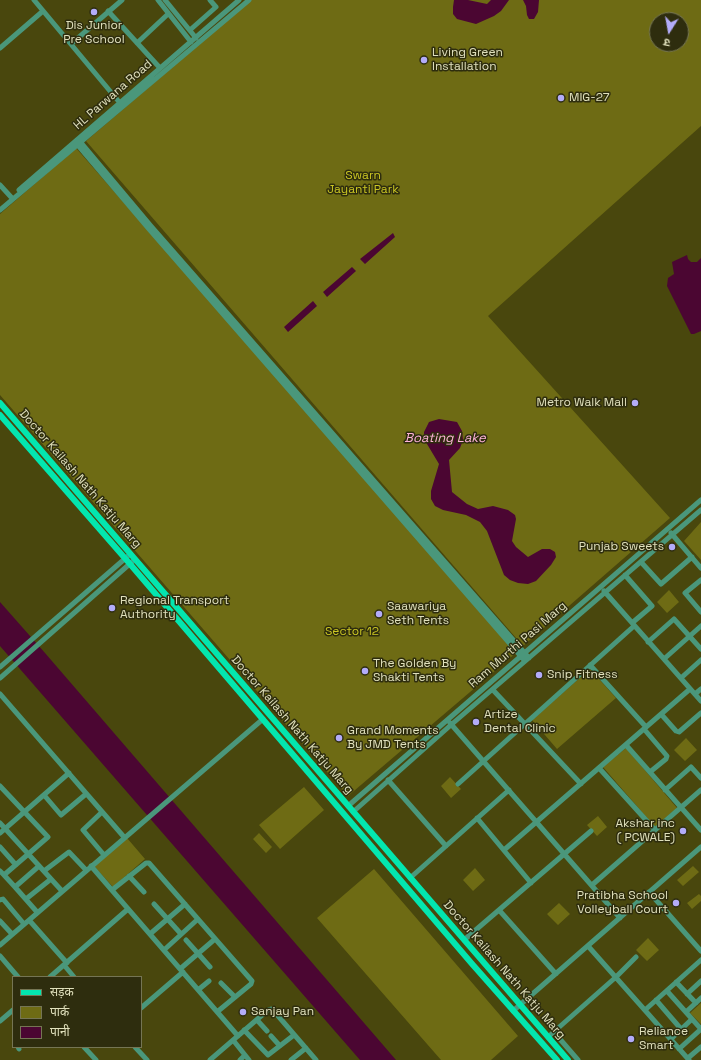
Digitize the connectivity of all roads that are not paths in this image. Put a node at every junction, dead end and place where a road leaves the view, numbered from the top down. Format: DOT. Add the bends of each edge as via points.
graph roads {
  1 [pos="34,0"];
  2 [pos="122,0"];
  3 [pos="158,0"];
  4 [pos="165,0"];
  5 [pos="210,0"];
  6 [pos="229,0"];
  7 [pos="239,0"];
  8 [pos="249,0"];
  9 [pos="234,5"];
  10 [pos="238,10"];
  11 [pos="43,11"];
  12 [pos="108,11"];
  13 [pos="168,14"];
  14 [pos="190,30"];
  15 [pos="194,40"];
  16 [pos="137,42"];
  17 [pos="71,44"];
  18 [pos="0,48"];
  19 [pos="160,68"];
  20 [pos="120,103"];
  21 [pos="78,142"];
  22 [pos="0,184"];
  23 [pos="11,197"];
  24 [pos="0,206"];
  25 [pos="0,210"];
  26 [pos="0,403"];
  27 [pos="0,415"];
  28 [pos="701,500"];
  29 [pos="701,510"];
  30 [pos="667,529"];
  31 [pos="672,534"];
  32 [pos="130,554"];
  33 [pos="692,557"];
  34 [pos="125,558"];
  35 [pos="133,562"];
  36 [pos="641,562"];
  37 [pos="701,568"];
  38 [pos="625,575"];
  39 [pos="701,580"];
  40 [pos="600,587"];
  41 [pos="605,592"];
  42 [pos="65,610"];
  43 [pos="701,612"];
  44 [pos="70,616"];
  45 [pos="633,625"];
  46 [pos="701,626"];
  47 [pos="690,636"];
  48 [pos="648,642"];
  49 [pos="701,649"];
  50 [pos="523,654"];
  51 [pos="527,659"];
  52 [pos="664,659"];
  53 [pos="701,660"];
  54 [pos="590,665"];
  55 [pos="0,667"];
  56 [pos="1,677"];
  57 [pos="681,678"];
  58 [pos="690,689"];
  59 [pos="701,689"];
  60 [pos="493,690"];
  61 [pos="0,694"];
  62 [pos="695,694"];
  63 [pos="701,701"];
  64 [pos="701,713"];
  65 [pos="661,714"];
  66 [pos="263,719"];
  67 [pos="447,719"];
  68 [pos="452,724"];
  69 [pos="525,724"];
  70 [pos="645,728"];
  71 [pos="626,745"];
  72 [pos="302,753"];
  73 [pos="296,758"];
  74 [pos="484,761"];
  75 [pos="599,768"];
  76 [pos="650,772"];
  77 [pos="69,773"];
  78 [pos="701,778"];
  79 [pos="388,780"];
  80 [pos="458,784"];
  81 [pos="581,784"];
  82 [pos="1,789"];
  83 [pos="509,790"];
  84 [pos="665,790"];
  85 [pos="700,793"];
  86 [pos="86,794"];
  87 [pos="44,795"];
  88 [pos="348,806"];
  89 [pos="681,807"];
  90 [pos="24,812"];
  91 [pos="102,812"];
  92 [pos="353,812"];
  93 [pos="477,818"];
  94 [pos="537,822"];
  95 [pos="0,823"];
  96 [pos="5,828"];
  97 [pos="655,830"];
  98 [pos="701,830"];
  99 [pos="591,831"];
  100 [pos="0,833"];
  101 [pos="124,837"];
  102 [pos="0,846"];
  103 [pos="446,846"];
  104 [pos="701,847"];
  105 [pos="504,850"];
  106 [pos="29,854"];
  107 [pos="564,854"];
  108 [pos="104,855"];
  109 [pos="16,865"];
  110 [pos="39,866"];
  111 [pos="91,866"];
  112 [pos="86,870"];
  113 [pos="0,871"];
  114 [pos="44,871"];
  115 [pos="4,875"];
  116 [pos="129,876"];
  117 [pos="410,878"];
  118 [pos="51,879"];
  119 [pos="531,883"];
  120 [pos="592,885"];
  121 [pos="15,887"];
  122 [pos="112,890"];
  123 [pos="62,891"];
  124 [pos="144,892"];
  125 [pos="650,892"];
  126 [pos="424,894"];
  127 [pos="26,899"];
  128 [pos="417,899"];
  129 [pos="0,900"];
  130 [pos="154,904"];
  131 [pos="185,904"];
  132 [pos="128,908"];
  133 [pos="499,910"];
  134 [pos="37,912"];
  135 [pos="168,918"];
  136 [pos="620,918"];
  137 [pos="198,919"];
  138 [pos="0,920"];
  139 [pos="29,920"];
  140 [pos="24,924"];
  141 [pos="12,934"];
  142 [pos="150,934"];
  143 [pos="181,934"];
  144 [pos="215,939"];
  145 [pos="186,940"];
  146 [pos="464,940"];
  147 [pos="0,945"];
  148 [pos="588,946"];
  149 [pos="164,950"];
  150 [pos="701,951"];
  151 [pos="199,954"];
  152 [pos="0,956"];
  153 [pos="636,957"];
  154 [pos="701,960"];
  155 [pos="65,964"];
  156 [pos="210,966"];
  157 [pos="182,971"];
  158 [pos="556,974"];
  159 [pos="17,976"];
  160 [pos="51,976"];
  161 [pos="73,976"];
  162 [pos="616,977"];
  163 [pos="209,981"];
  164 [pos="701,981"];
  165 [pos="676,982"];
  166 [pos="222,983"];
  167 [pos="198,990"];
  168 [pos="666,991"];
  169 [pos="687,994"];
  170 [pos="235,997"];
  171 [pos="701,998"];
  172 [pos="656,1000"];
  173 [pos="696,1003"];
  174 [pos="520,1005"];
  175 [pos="142,1007"];
  176 [pos="645,1010"];
  177 [pos="12,1011"];
  178 [pos="513,1011"];
  179 [pos="217,1012"];
  180 [pos="686,1012"];
  181 [pos="692,1019"];
  182 [pos="256,1020"];
  183 [pos="0,1021"];
  184 [pos="681,1029"];
  185 [pos="244,1030"];
  186 [pos="267,1031"];
  187 [pos="294,1035"];
  188 [pos="238,1036"];
  189 [pos="271,1036"];
  190 [pos="548,1036"];
  191 [pos="559,1038"];
  192 [pos="671,1039"];
  193 [pos="232,1040"];
  194 [pos="280,1046"];
  195 [pos="701,1047"];
  196 [pos="85,1048"];
  197 [pos="137,1048"];
  198 [pos="306,1048"];
  199 [pos="679,1048"];
  200 [pos="247,1058"];
  201 [pos="688,1059"];
  202 [pos="96,1060"];
  203 [pos="147,1060"];
  204 [pos="210,1060"];
  205 [pos="240,1060"];
  206 [pos="291,1060"];
  207 [pos="315,1060"];
  208 [pos="557,1060"];
  209 [pos="568,1060"];
  210 [pos="578,1060"];
  1 -- 11 [label="street"];
  2 -- 12 [label="street"];
  3 -- 13 [label="street"];
  4 -- 14 [label="street"];
  5 -- 14 [label="street" via="216,8"];
  6 -- 9 [label="street"];
  7 -- 9 [label="street, HL Parwana Road"];
  8 -- 10 [label="street"];
  9 -- 10 [label="street"];
  9 -- 15 [label="street, HL Parwana Road"];
  10 -- 21 [label="street"];
  11 -- 17 [label="street"];
  11 -- 18 [label="street"];
  12 -- 16 [label="street"];
  12 -- 17 [label="street"];
  13 -- 15 [label="street"];
  13 -- 16 [label="street"];
  14 -- 15 [label="street"];
  15 -- 19 [label="street, HL Parwana Road"];
  16 -- 19 [label="street"];
  17 -- 20 [label="street"];
  19 -- 20 [label="street, HL Parwana Road"];
  20 -- 21 [label="street, HL Parwana Road"];
  21 -- 23 [label="street, HL Parwana Road"];
  21 -- 25 [label="street"];
  21 -- 50 [label="street" via="148,228"];
  22 -- 23 [label="street"];
  23 -- 24 [label="street, HL Parwana Road"];
  26 -- 32 [label="main road, Doctor Kailash Nath Katju Marg"];
  27 -- 34 [label="main road, Doctor Kailash Nath Katju Marg"];
  28 -- 30 [label="street, Ram Murthi Pasi Marg"];
  29 -- 31 [label="street, Ram Murthi Pasi Marg"];
  30 -- 31 [label="street"];
  30 -- 40 [label="street, Ram Murthi Pasi Marg"];
  31 -- 33 [label="street"];
  31 -- 36 [label="street, Ram Murthi Pasi Marg"];
  32 -- 34 [label="street"];
  32 -- 35 [label="main road, Doctor Kailash Nath Katju Marg"];
  33 -- 36 [label="street" via="661,584"];
  33 -- 37 [label="street"];
  34 -- 35 [label="main road, Doctor Kailash Nath Katju Marg"];
  34 -- 42 [label="street"];
  35 -- 44 [label="street"];
  35 -- 66 [label="main road, Doctor Kailash Nath Katju Marg"];
  35 -- 72 [label="main road, Doctor Kailash Nath Katju Marg"];
  36 -- 38 [label="street, Ram Murthi Pasi Marg"];
  38 -- 41 [label="street, Ram Murthi Pasi Marg"];
  38 -- 45 [label="street" via="652,606"];
  39 -- 43 [label="street" via="686,594"];
  40 -- 41 [label="street"];
  40 -- 50 [label="street, Ram Murthi Pasi Marg"];
  41 -- 45 [label="street"];
  41 -- 51 [label="street, Ram Murthi Pasi Marg"];
  42 -- 44 [label="street"];
  42 -- 55 [label="street"];
  44 -- 56 [label="street"];
  45 -- 48 [label="street"];
  45 -- 54 [label="street"];
  46 -- 47 [label="street"];
  47 -- 48 [label="street" via="674,619"];
  47 -- 49 [label="street"];
  47 -- 52 [label="street"];
  48 -- 52 [label="street"];
  50 -- 51 [label="street"];
  50 -- 67 [label="street, Ram Murthi Pasi Marg"];
  51 -- 60 [label="street, Ram Murthi Pasi Marg"];
  52 -- 57 [label="street"];
  53 -- 57 [label="street"];
  54 -- 69 [label="street"];
  54 -- 70 [label="street"];
  57 -- 58 [label="street"];
  58 -- 62 [label="street"];
  58 -- 65 [label="street"];
  59 -- 62 [label="street"];
  60 -- 68 [label="street, Ram Murthi Pasi Marg"];
  60 -- 69 [label="street"];
  61 -- 77 [label="street"];
  62 -- 63 [label="street"];
  64 -- 65 [label="street" via="679,732"];
  65 -- 70 [label="street"];
  66 -- 73 [label="main road, Doctor Kailash Nath Katju Marg"];
  66 -- 101 [label="street"];
  67 -- 68 [label="street"];
  67 -- 88 [label="street, Ram Murthi Pasi Marg"];
  68 -- 74 [label="street"];
  68 -- 79 [label="street, Ram Murthi Pasi Marg"];
  69 -- 74 [label="street"];
  69 -- 81 [label="street"];
  70 -- 71 [label="street"];
  70 -- 76 [label="street" via="667,756"];
  71 -- 75 [label="street"];
  71 -- 76 [label="street"];
  72 -- 73 [label="main road"];
  72 -- 88 [label="main road, Doctor Kailash Nath Katju Marg"];
  73 -- 128 [label="main road, Doctor Kailash Nath Katju Marg"];
  74 -- 80 [label="street"];
  74 -- 83 [label="street"];
  75 -- 81 [label="street"];
  75 -- 97 [label="street"];
  76 -- 84 [label="street"];
  77 -- 86 [label="street"];
  77 -- 87 [label="street"];
  78 -- 84 [label="street" via="691,767"];
  79 -- 92 [label="street, Ram Murthi Pasi Marg"];
  79 -- 103 [label="street"];
  81 -- 94 [label="street"];
  82 -- 90 [label="street"];
  83 -- 93 [label="street"];
  83 -- 94 [label="street"];
  84 -- 89 [label="street"];
  85 -- 89 [label="street"];
  86 -- 87 [label="street" via="61,815"];
  86 -- 91 [label="street"];
  87 -- 90 [label="street"];
  88 -- 92 [label="main road, Doctor Kailash Nath Katju Marg"];
  89 -- 97 [label="street"];
  89 -- 98 [label="street"];
  90 -- 96 [label="street"];
  90 -- 106 [label="street" via="48,837"];
  91 -- 101 [label="street"];
  91 -- 108 [label="street" via="83,830"];
  92 -- 117 [label="main road, Doctor Kailash Nath Katju Marg"];
  93 -- 103 [label="street"];
  93 -- 105 [label="street"];
  94 -- 105 [label="street"];
  94 -- 107 [label="street"];
  95 -- 96 [label="street"];
  96 -- 100 [label="street"];
  96 -- 106 [label="street"];
  97 -- 120 [label="street"];
  99 -- 107 [label="street"];
  101 -- 108 [label="street"];
  102 -- 109 [label="street"];
  103 -- 117 [label="street"];
  104 -- 125 [label="street"];
  105 -- 119 [label="street"];
  106 -- 109 [label="street"];
  106 -- 110 [label="street"];
  107 -- 119 [label="street"];
  107 -- 120 [label="street"];
  108 -- 111 [label="street"];
  109 -- 115 [label="street"];
  110 -- 114 [label="street"];
  110 -- 121 [label="street"];
  111 -- 112 [label="street"];
  111 -- 122 [label="street"];
  112 -- 114 [label="street" via="69,852"];
  112 -- 123 [label="street"];
  113 -- 115 [label="street"];
  114 -- 118 [label="street"];
  115 -- 121 [label="street"];
  116 -- 122 [label="street"];
  116 -- 124 [label="street"];
  116 -- 131 [label="street" via="149,863"];
  117 -- 126 [label="main road, Doctor Kailash Nath Katju Marg"];
  118 -- 123 [label="street"];
  118 -- 127 [label="street"];
  119 -- 133 [label="street"];
  120 -- 136 [label="street"];
  121 -- 127 [label="street"];
  122 -- 132 [label="street"];
  123 -- 134 [label="street"];
  125 -- 136 [label="street"];
  125 -- 150 [label="street"];
  126 -- 128 [label="main road"];
  126 -- 146 [label="main road, Doctor Kailash Nath Katju Marg"];
  127 -- 134 [label="street"];
  128 -- 178 [label="main road, Doctor Kailash Nath Katju Marg"];
  129 -- 140 [label="street" via="3,899"];
  130 -- 135 [label="street"];
  131 -- 135 [label="street"];
  131 -- 137 [label="street"];
  132 -- 142 [label="street"];
  132 -- 155 [label="street"];
  133 -- 146 [label="street"];
  133 -- 158 [label="street"];
  134 -- 139 [label="street"];
  135 -- 142 [label="street"];
  135 -- 143 [label="street"];
  136 -- 148 [label="street"];
  137 -- 143 [label="street"];
  137 -- 144 [label="street"];
  138 -- 141 [label="street"];
  139 -- 140 [label="street"];
  139 -- 155 [label="street"];
  140 -- 141 [label="street"];
  141 -- 147 [label="street"];
  142 -- 149 [label="street"];
  143 -- 149 [label="street"];
  144 -- 151 [label="street"];
  144 -- 170 [label="street" via="252,981"];
  145 -- 151 [label="street"];
  146 -- 174 [label="main road, Doctor Kailash Nath Katju Marg"];
  148 -- 158 [label="street"];
  148 -- 162 [label="street"];
  149 -- 157 [label="street"];
  151 -- 156 [label="street"];
  151 -- 157 [label="street"];
  152 -- 159 [label="street"];
  153 -- 162 [label="street"];
  154 -- 165 [label="street"];
  155 -- 160 [label="street"];
  155 -- 161 [label="street"];
  157 -- 167 [label="street"];
  157 -- 175 [label="street"];
  158 -- 174 [label="street"];
  162 -- 176 [label="street"];
  162 -- 190 [label="street"];
  163 -- 167 [label="street"];
  164 -- 169 [label="street"];
  165 -- 168 [label="street"];
  165 -- 169 [label="street"];
  166 -- 170 [label="street"];
  167 -- 179 [label="street"];
  168 -- 172 [label="street"];
  168 -- 180 [label="street"];
  169 -- 173 [label="street"];
  170 -- 179 [label="street"];
  171 -- 173 [label="street"];
  172 -- 176 [label="street"];
  172 -- 184 [label="street"];
  173 -- 180 [label="street"];
  174 -- 178 [label="street"];
  174 -- 190 [label="main road, Doctor Kailash Nath Katju Marg"];
  176 -- 192 [label="street"];
  177 -- 183 [label="street"];
  178 -- 208 [label="main road, Doctor Kailash Nath Katju Marg"];
  179 -- 188 [label="street"];
  180 -- 181 [label="street"];
  181 -- 184 [label="street"];
  181 -- 199 [label="street" via="701,1029"];
  182 -- 185 [label="street"];
  182 -- 186 [label="street"];
  182 -- 187 [label="street" via="268,1010 273,1010"];
  184 -- 192 [label="street"];
  185 -- 188 [label="street"];
  185 -- 194 [label="street" via="268,1055"];
  187 -- 194 [label="street"];
  187 -- 198 [label="street"];
  188 -- 193 [label="street"];
  189 -- 194 [label="street"];
  190 -- 209 [label="main road, Doctor Kailash Nath Katju Marg"];
  191 -- 210 [label="street"];
  192 -- 199 [label="street"];
  193 -- 200 [label="street"];
  193 -- 204 [label="street"];
  195 -- 201 [label="street"];
  196 -- 202 [label="street"];
  197 -- 203 [label="street"];
  198 -- 206 [label="street"];
  198 -- 207 [label="street"];
  199 -- 201 [label="street"];
  200 -- 205 [label="street"];
}
